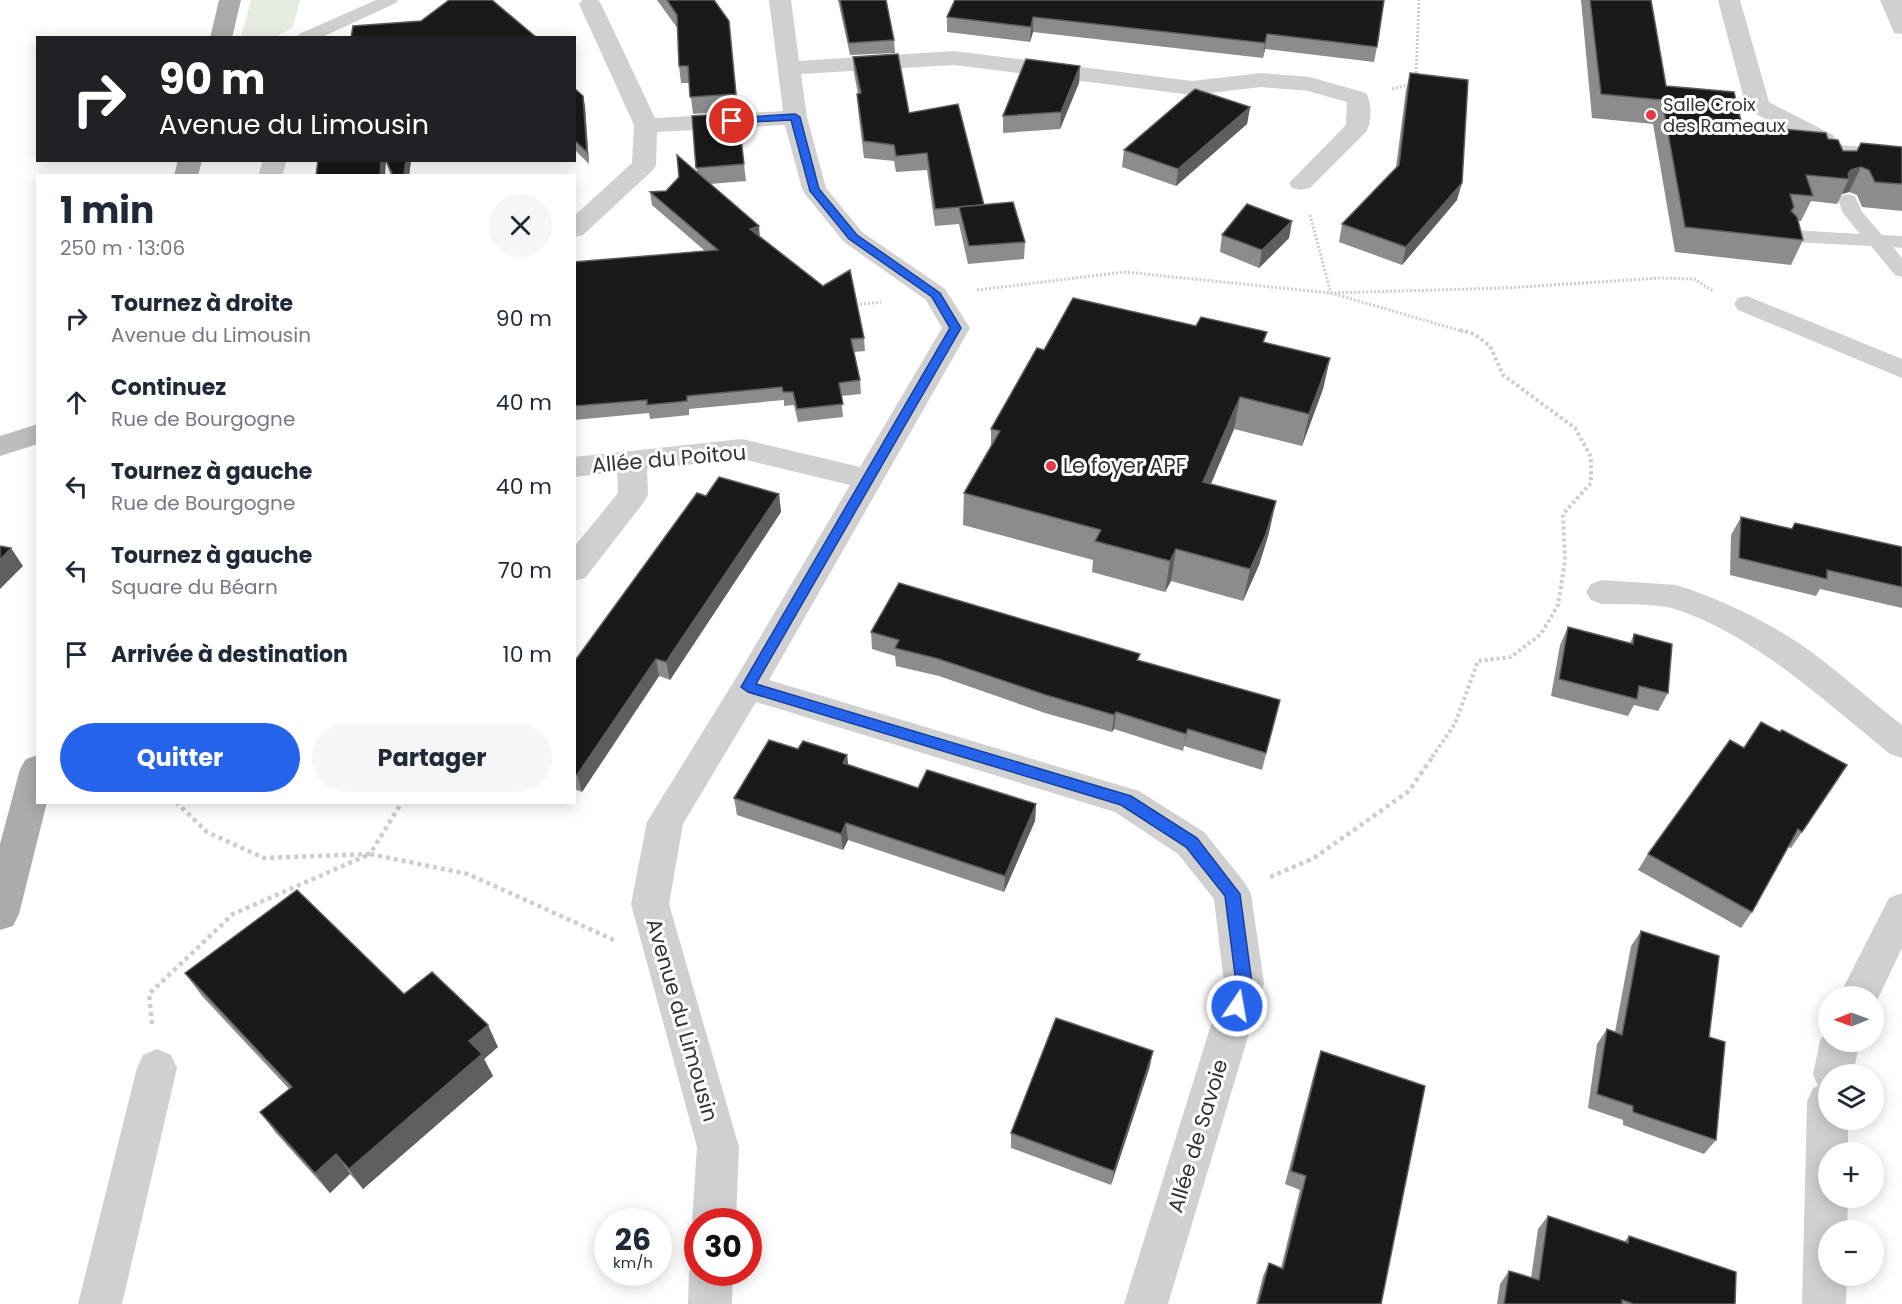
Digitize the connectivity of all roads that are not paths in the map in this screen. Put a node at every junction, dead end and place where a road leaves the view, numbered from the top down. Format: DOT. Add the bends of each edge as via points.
graph roads {
  1 [pos="230,0"];
  2 [pos="390,0"];
  3 [pos="780,0"];
  4 [pos="1729,0"];
  5 [pos="1891,0"];
  6 [pos="590,3"];
  7 [pos="1902,28"];
  8 [pos="221,36"];
  9 [pos="309,36"];
  10 [pos="789,68"];
  11 [pos="795,117"];
  12 [pos="646,126"];
  13 [pos="1902,157"];
  14 [pos="1301,183"];
  15 [pos="1848,200"];
  16 [pos="576,228"];
  17 [pos="1792,236"];
  18 [pos="1878,242"];
  19 [pos="1902,242"];
  20 [pos="1902,271"];
  21 [pos="1747,304"];
  22 [pos="1902,369"];
  23 [pos="36,434"];
  24 [pos="0,446"];
  25 [pos="632,461"];
  26 [pos="576,467"];
  27 [pos="868,479"];
  28 [pos="576,567"];
  29 [pos="1602,592"];
  30 [pos="748,687"];
  31 [pos="1902,744"];
  32 [pos="36,777"];
  33 [pos="1902,909"];
  34 [pos="0,914"];
  35 [pos="1864,986"];
  36 [pos="157,1068"];
  37 [pos="1827,1130"];
  38 [pos="715,1208"];
  39 [pos="711,1286"];
  40 [pos="100,1304"];
  41 [pos="710,1304"];
  42 [pos="1146,1304"];
  43 [pos="1824,1304"];
  1 -- 8 [label="main road"];
  2 -- 9 [label="lane"];
  3 -- 10 [label="street"];
  4 -- 13 [label="street" via="1760,107 1825,140 1835,160"];
  5 -- 7 [label="street"];
  6 -- 12 [label="street"];
  10 -- 11 [label="street"];
  10 -- 14 [label="street" via="954,58 1192,88 1261,80 1310,84 1358,98 1358,127"];
  11 -- 12 [label="street"];
  11 -- 27 [label="street, Avenue du Limousin" via="814,189 853,237 936,295 956,328"];
  12 -- 16 [label="street" via="644,165"];
  15 -- 18 [label="lane" via="1852,213"];
  17 -- 18 [label="lane"];
  18 -- 19 [label="lane"];
  18 -- 20 [label="lane"];
  21 -- 22 [label="street"];
  23 -- 24 [label="street"];
  25 -- 26 [label="street, Allée du Poitou"];
  25 -- 27 [label="street, Allée du Poitou" via="742,449"];
  25 -- 28 [label="street" via="633,495"];
  27 -- 30 [label="street, Avenue du Limousin"];
  29 -- 31 [label="street" via="1676,597 1716,613 1785,651"];
  30 -- 38 [label="street, Avenue du Limousin" via="665,822 650,904 718,1147"];
  30 -- 42 [label="street, Allée de Savoie" via="1126,801 1191,843 1232,894 1244,983"];
  32 -- 34 [label="main road"];
  33 -- 35 [label="street"];
  36 -- 40 [label="street"];
  37 -- 43 [label="street"];
  39 -- 41 [label="street"];
}
